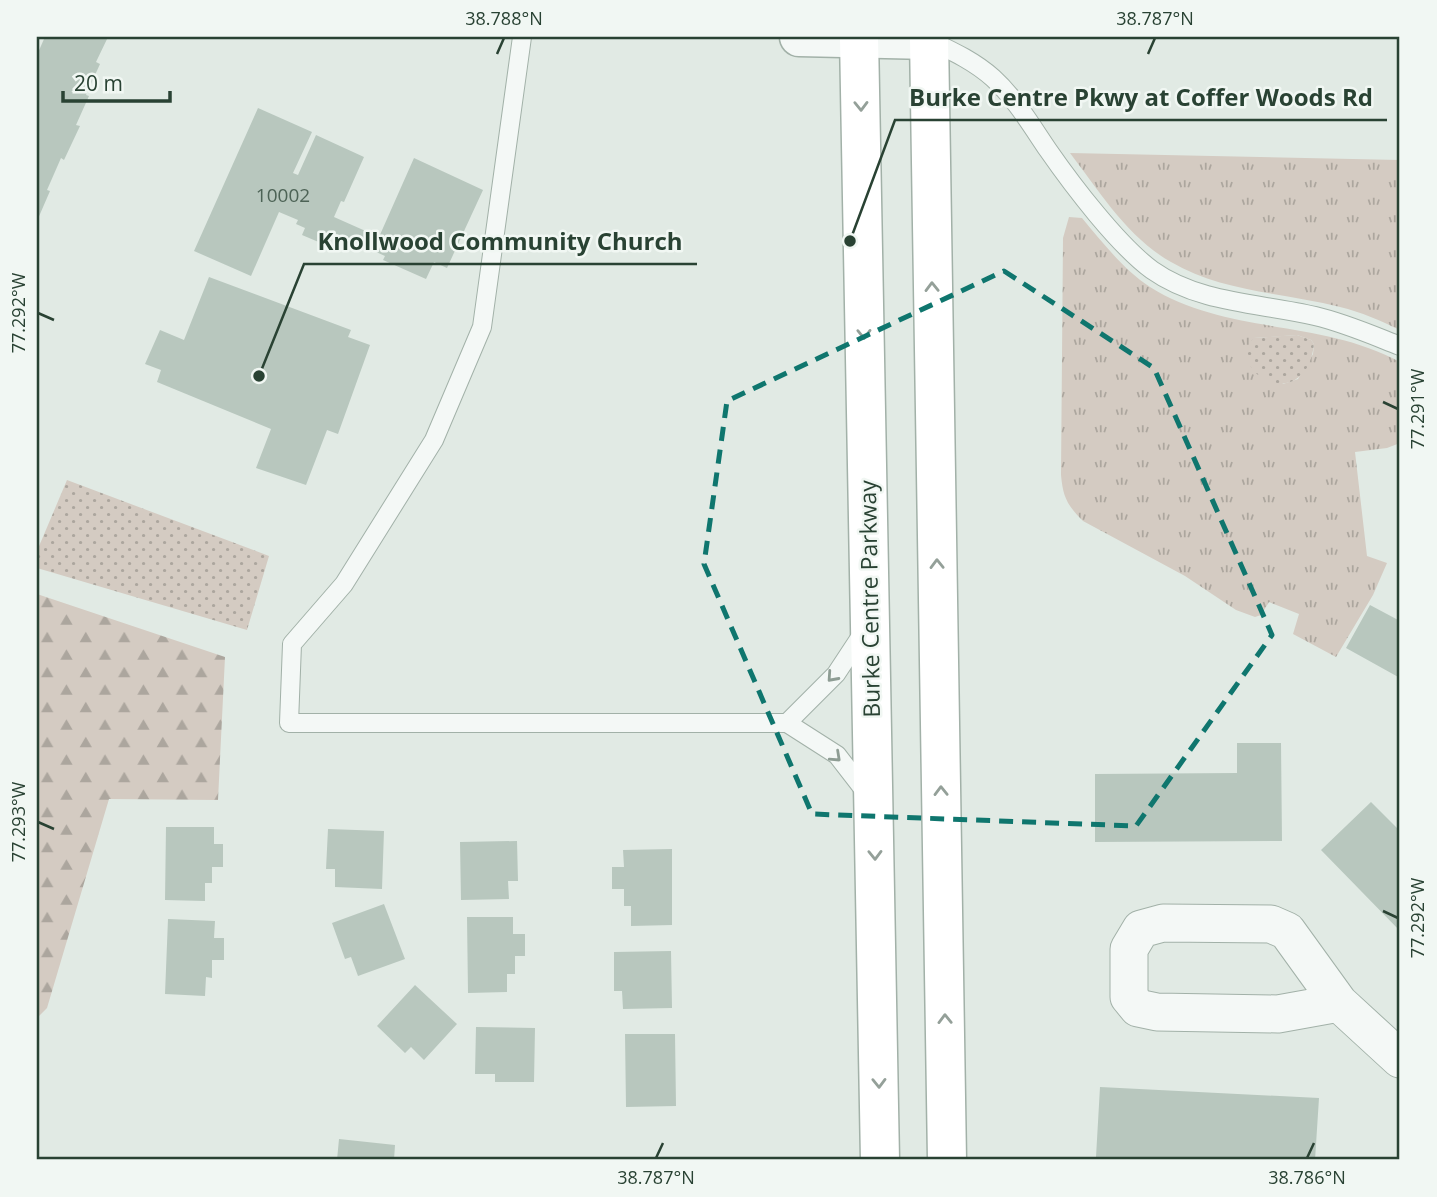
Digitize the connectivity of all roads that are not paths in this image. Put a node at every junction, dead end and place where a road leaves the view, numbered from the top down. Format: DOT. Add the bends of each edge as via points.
graph roads {
  1 [pos="522,37"];
  2 [pos="799,37"];
  3 [pos="859,37"];
  4 [pos="929,38"];
  5 [pos="1400,346"];
  6 [pos="868,624"];
  7 [pos="787,723"];
  8 [pos="874,803"];
  9 [pos="1339,1003"];
  10 [pos="1400,1059"];
  11 [pos="880,1160"];
  12 [pos="947,1160"];
  1 -- 7 [label="lane" via="482,327 434,440 344,584 292,643 289,723"];
  2 -- 3 [label="street"];
  3 -- 4 [label="street"];
  3 -- 6 [label="main road, Burke Centre Parkway, one-way"];
  4 -- 5 [label="lane" via="993,78 1090,206 1152,270 1188,289 1315,316"];
  12 -- 4 [label="main road, one-way"];
  6 -- 7 [label="lane, one-way" via="836,674"];
  6 -- 8 [label="main road, Burke Centre Parkway"];
  7 -- 8 [label="lane, one-way" via="837,755"];
  8 -- 11 [label="main road, Burke Centre Parkway, one-way"];
  9 -- 9 [label="street" via="1287,931 1271,924 1163,923 1141,929 1129,949 1129,997 1138,1008 1278,1014"];
  9 -- 10 [label="street"];
}
